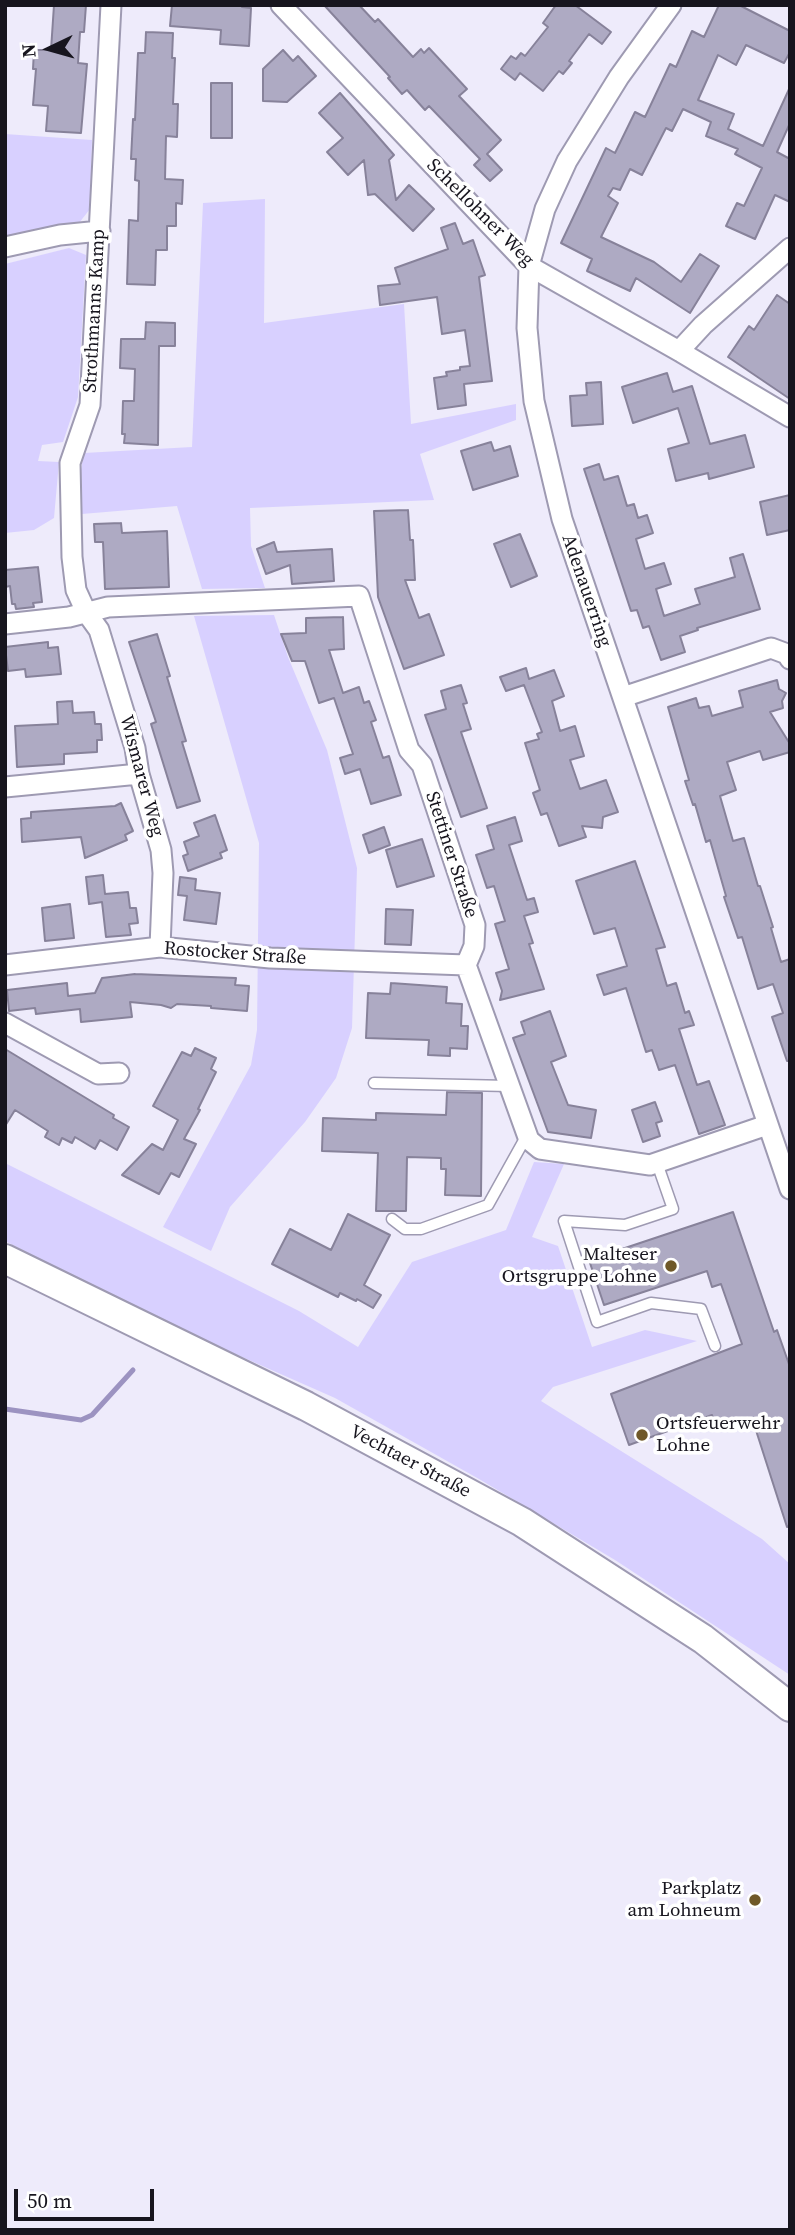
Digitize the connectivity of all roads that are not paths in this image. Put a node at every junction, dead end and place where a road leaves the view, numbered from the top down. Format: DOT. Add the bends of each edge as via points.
graph roads {
  1 [pos="111,5"];
  2 [pos="281,5"];
  3 [pos="671,5"];
  4 [pos="100,231"];
  5 [pos="5,247"];
  6 [pos="790,248"];
  7 [pos="529,266"];
  8 [pos="679,351"];
  9 [pos="790,417"];
  10 [pos="86,612"];
  11 [pos="5,624"];
  12 [pos="790,659"];
  13 [pos="623,698"];
  14 [pos="139,774"];
  15 [pos="5,787"];
  16 [pos="160,947"];
  17 [pos="5,965"];
  18 [pos="466,965"];
  19 [pos="5,1023"];
  20 [pos="119,1073"];
  21 [pos="374,1083"];
  22 [pos="509,1086"];
  23 [pos="767,1125"];
  24 [pos="527,1135"];
  25 [pos="657,1163"];
  26 [pos="790,1189"];
  27 [pos="392,1219"];
  28 [pos="5,1259"];
  29 [pos="715,1346"];
  30 [pos="790,1706"];
  1 -- 4 [label="street, Strothmanns Kamp"];
  2 -- 7 [label="street, Schellohner Weg"];
  3 -- 7 [label="street, Adenauerring" via="567,161 545,209"];
  4 -- 5 [label="street"];
  4 -- 10 [label="street, Strothmanns Kamp" via="90,405 70,463 72,557 76,590"];
  6 -- 8 [label="street"];
  7 -- 8 [label="street, Schellohner Weg"];
  7 -- 13 [label="street, Adenauerring" via="527,328 534,401 562,519"];
  8 -- 9 [label="street, Schellohner Weg"];
  10 -- 11 [label="street"];
  10 -- 14 [label="street, Wismarer Weg" via="99,630"];
  10 -- 18 [label="street, Stettiner Straße" via="108,607 359,596 409,750 422,765 475,925 474,946"];
  12 -- 13 [label="street" via="771,648"];
  13 -- 23 [label="street, Adenauerring"];
  14 -- 15 [label="street"];
  14 -- 16 [label="street, Wismarer Weg" via="163,873"];
  16 -- 17 [label="street, Rostocker Straße"];
  16 -- 18 [label="street, Rostocker Straße" via="270,958"];
  18 -- 22 [label="street"];
  19 -- 20 [label="street" via="98,1074"];
  21 -- 22 [label="lane"];
  22 -- 24 [label="street"];
  23 -- 25 [label="street"];
  23 -- 26 [label="street, Adenauerring"];
  24 -- 25 [label="street" via="540,1149"];
  24 -- 27 [label="lane" via="488,1205 421,1230 405,1229"];
  25 -- 29 [label="lane" via="673,1209 625,1226 564,1221 597,1322 651,1303 701,1309"];
  28 -- 30 [label="main road, Vechtaer Straße" via="306,1406 522,1522 703,1639"];
}
